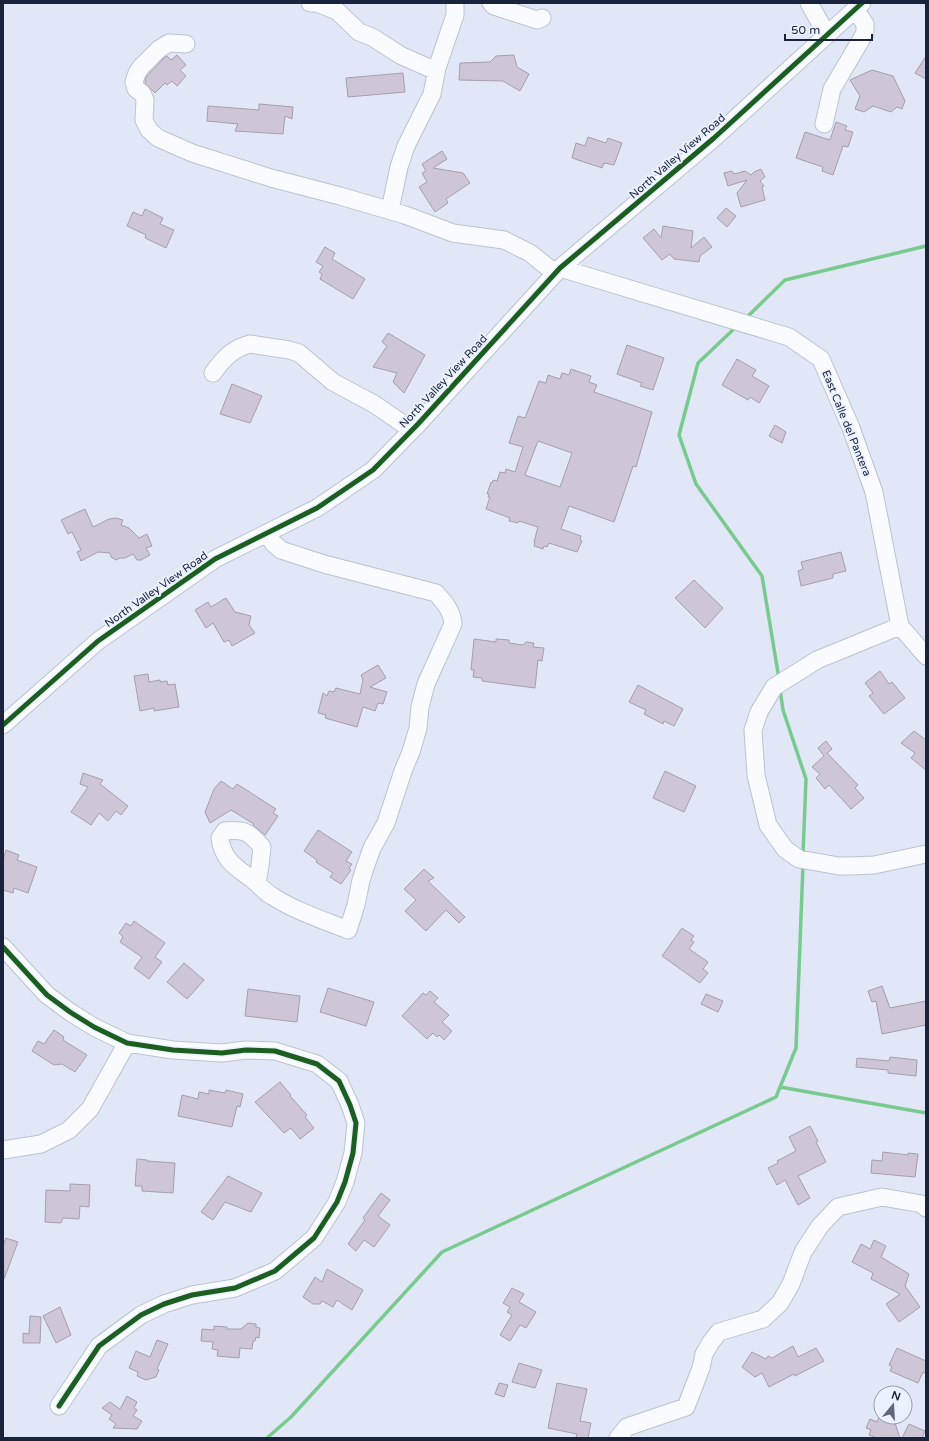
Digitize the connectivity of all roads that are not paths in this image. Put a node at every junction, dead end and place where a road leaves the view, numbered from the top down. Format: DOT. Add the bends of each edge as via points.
graph roads {
  1 [pos="310,3"];
  2 [pos="455,3"];
  3 [pos="491,3"];
  4 [pos="809,3"];
  5 [pos="859,6"];
  6 [pos="542,18"];
  7 [pos="827,35"];
  8 [pos="186,44"];
  9 [pos="436,71"];
  10 [pos="824,124"];
  11 [pos="390,210"];
  12 [pos="558,271"];
  13 [pos="213,373"];
  14 [pos="412,430"];
  15 [pos="267,533"];
  16 [pos="900,626"];
  17 [pos="926,656"];
  18 [pos="3,725"];
  19 [pos="926,854"];
  20 [pos="257,883"];
  21 [pos="3,947"];
  22 [pos="127,1044"];
  23 [pos="3,1150"];
  24 [pos="926,1208"];
  25 [pos="59,1406"];
  26 [pos="618,1438"];
  1 -- 9 [label="street" via="336,10 359,32 372,37 400,56"];
  2 -- 9 [label="street" via="455,15"];
  3 -- 6 [label="street" via="537,20"];
  4 -- 7 [label="street"];
  5 -- 7 [label="street, North Valley View Road"];
  5 -- 10 [label="street" via="866,33 832,89"];
  7 -- 12 [label="street, North Valley View Road" via="714,138"];
  8 -- 11 [label="street" via="169,42 159,49 141,67 134,82 145,100 144,120 149,130 158,138 192,153 271,178"];
  9 -- 11 [label="street" via="432,94 406,146 399,167"];
  11 -- 12 [label="street" via="453,233 504,240"];
  12 -- 14 [label="street, North Valley View Road"];
  12 -- 16 [label="street, East Calle del Pantera" via="789,337 821,359 851,428 874,492"];
  13 -- 14 [label="street" via="230,353 250,344 289,350 299,353 333,382 374,404"];
  14 -- 15 [label="street, North Valley View Road" via="373,470 317,508"];
  15 -- 18 [label="street, North Valley View Road" via="215,559 98,641"];
  15 -- 20 [label="street" via="281,550 436,594 447,605 453,624 426,684 411,752 386,823 372,848 360,880 348,930 296,909 271,896"];
  16 -- 17 [label="street, East Calle del Pantera"];
  16 -- 19 [label="street" via="817,660 774,687 759,712 753,730 756,775 768,825 785,849 799,859 851,866"];
  21 -- 22 [label="street" via="58,1003 94,1027"];
  22 -- 23 [label="street" via="90,1109 69,1130 41,1144"];
  22 -- 25 [label="street" via="222,1053 246,1050 275,1051 317,1064 339,1081 350,1105 356,1123 353,1153 337,1202 314,1238 275,1271 235,1288 192,1295 141,1315 99,1346"];
  24 -- 26 [label="street" via="922,1204 882,1197 838,1207 820,1226 803,1252 791,1284 780,1303 763,1319 719,1332 710,1342 686,1407 627,1426"];
}
